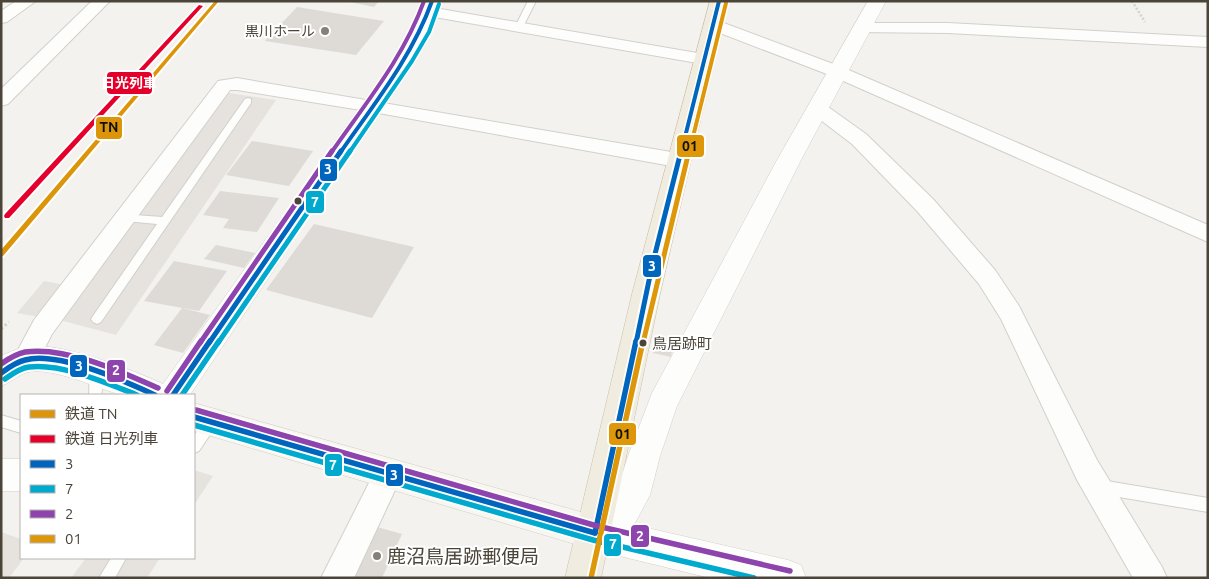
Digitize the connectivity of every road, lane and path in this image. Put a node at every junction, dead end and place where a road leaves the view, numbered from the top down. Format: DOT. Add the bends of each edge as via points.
graph roads {
  1 [pos="28,1"];
  2 [pos="102,1"];
  3 [pos="532,1"];
  4 [pos="877,1"];
  5 [pos="430,7"];
  6 [pos="716,13"];
  7 [pos="1,18"];
  8 [pos="519,27"];
  9 [pos="863,28"];
  10 [pos="1208,42"];
  11 [pos="703,59"];
  12 [pos="838,72"];
  13 [pos="1,100"];
  14 [pos="248,100"];
  15 [pos="372,106"];
  16 [pos="817,108"];
  17 [pos="677,160"];
  18 [pos="125,217"];
  19 [pos="165,220"];
  20 [pos="1208,234"];
  21 [pos="97,319"];
  22 [pos="9,322"];
  23 [pos="1,329"];
  24 [pos="14,366"];
  25 [pos="105,386"];
  26 [pos="153,394"];
  27 [pos="174,394"];
  28 [pos="1,421"];
  29 [pos="20,427"];
  30 [pos="199,429"];
  31 [pos="389,473"];
  32 [pos="1,475"];
  33 [pos="20,475"];
  34 [pos="1096,486"];
  35 [pos="1208,506"];
  36 [pos="595,533"];
  37 [pos="118,559"];
  38 [pos="106,578"];
  39 [pos="337,578"];
  40 [pos="583,578"];
  41 [pos="788,578"];
  42 [pos="1151,578"];
  1 -- 7 [label="street"];
  2 -- 13 [label="street"];
  3 -- 8 [label="lane"];
  4 -- 9 [label="street"];
  5 -- 8 [label="street"];
  5 -- 15 [label="street" via="415,43"];
  6 -- 11 [label="highway"];
  6 -- 12 [label="street"];
  8 -- 11 [label="street"];
  9 -- 10 [label="street" via="948,28"];
  9 -- 12 [label="street"];
  11 -- 17 [label="highway"];
  12 -- 16 [label="street"];
  12 -- 20 [label="street"];
  14 -- 19 [label="lane"];
  15 -- 17 [label="street"];
  15 -- 18 [label="street" via="237,84 224,85"];
  15 -- 27 [label="street"];
  16 -- 34 [label="street" via="859,139 925,205 987,276 1010,313"];
  16 -- 36 [label="street" via="664,403 649,440 634,495 622,513"];
  17 -- 36 [label="highway" via="621,402"];
  18 -- 19 [label="lane"];
  18 -- 24 [label="street"];
  19 -- 21 [label="lane"];
  22 -- 23 [label="path"];
  24 -- 25 [label="street" via="44,360"];
  25 -- 26 [label="street" via="142,388"];
  28 -- 29 [label="lane"];
  30 -- 31 [label="main road"];
  31 -- 36 [label="main road"];
  31 -- 39 [label="street"];
  32 -- 33 [label="street"];
  34 -- 35 [label="lane"];
  34 -- 42 [label="street"];
  36 -- 40 [label="highway"];
  36 -- 41 [label="street"];
  37 -- 38 [label="lane"];
}
